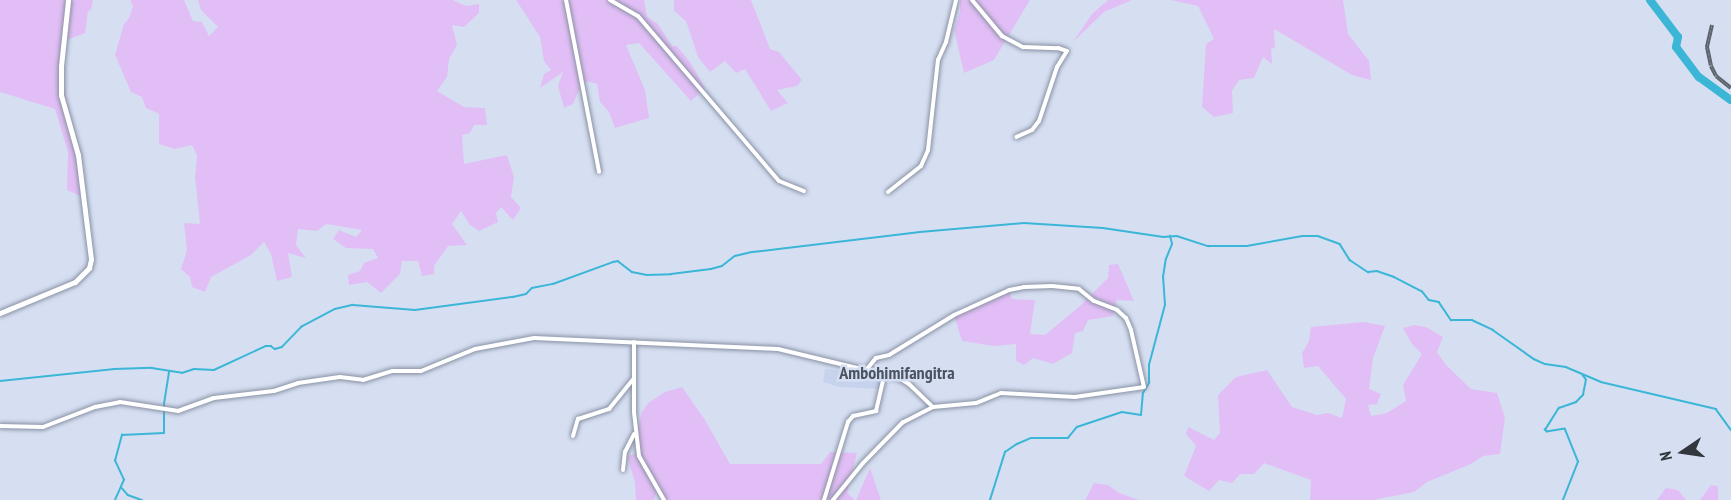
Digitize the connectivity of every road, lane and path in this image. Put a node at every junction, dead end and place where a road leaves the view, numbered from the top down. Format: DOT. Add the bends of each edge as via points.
graph roads {
  1 [pos="68,0"];
  2 [pos="566,0"];
  3 [pos="610,0"];
  4 [pos="956,0"];
  5 [pos="972,0"];
  6 [pos="1016,137"];
  7 [pos="599,172"];
  8 [pos="804,191"];
  9 [pos="888,192"];
  10 [pos="0,313"];
  11 [pos="634,342"];
  12 [pos="866,370"];
  13 [pos="885,373"];
  14 [pos="633,379"];
  15 [pos="933,407"];
  16 [pos="0,426"];
  17 [pos="635,433"];
  18 [pos="573,436"];
  19 [pos="623,470"];
  20 [pos="664,500"];
  21 [pos="824,500"];
  22 [pos="833,500"];
  1 -- 10 [label="main road" via="61,95 78,155 91,259 89,268 75,282"];
  2 -- 7 [label="street"];
  3 -- 8 [label="street" via="638,16 779,181"];
  4 -- 9 [label="street" via="938,60 928,150 921,166"];
  5 -- 6 [label="street" via="1002,36 1023,47 1067,51 1057,67 1039,121 1032,130"];
  11 -- 12 [label="street" via="778,349"];
  11 -- 14 [label="street"];
  11 -- 16 [label="street" via="534,338 475,349 421,371 393,371 363,380 340,377 298,383 274,392 214,398 178,411 120,402 43,427"];
  12 -- 13 [label="street"];
  12 -- 15 [label="street" via="876,358 889,355 937,324 1009,290 1052,286 1079,289 1126,318 1144,387 1075,397 1001,393 976,403"];
  13 -- 15 [label="street" via="909,384"];
  13 -- 21 [label="street" via="876,411 853,416 848,422"];
  14 -- 17 [label="street"];
  14 -- 18 [label="street" via="609,409 578,419"];
  15 -- 22 [label="street" via="903,422"];
  17 -- 19 [label="street" via="625,452"];
  17 -- 20 [label="street" via="639,456"];
}
